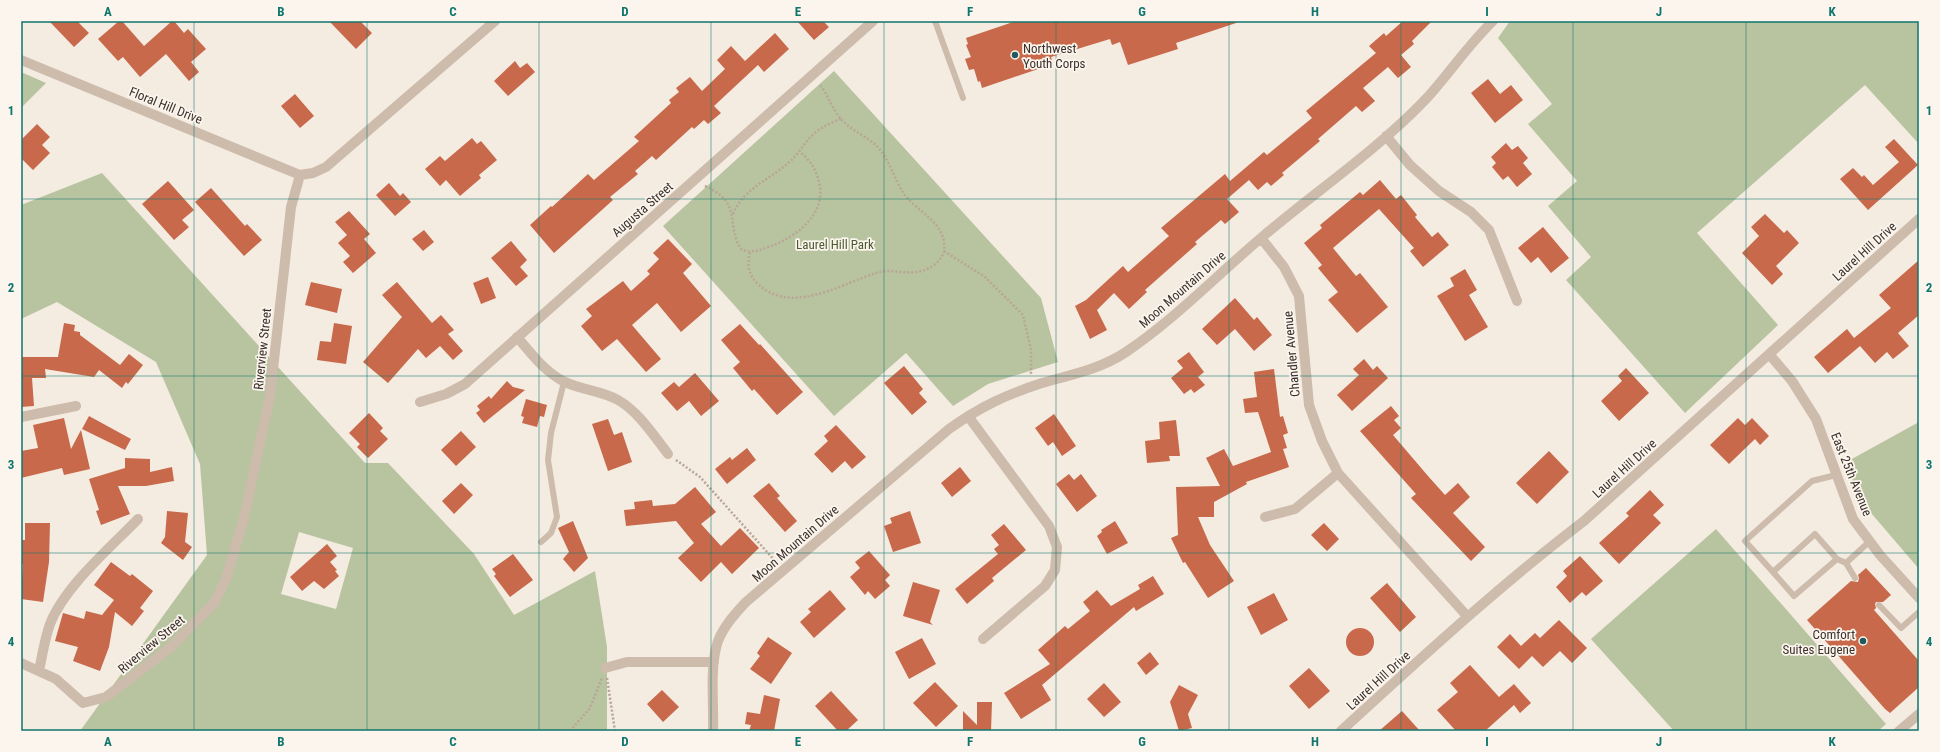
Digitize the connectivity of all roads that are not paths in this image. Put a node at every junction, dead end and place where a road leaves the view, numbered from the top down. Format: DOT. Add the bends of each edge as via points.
graph roads {
  1 [pos="495,21"];
  2 [pos="873,21"];
  3 [pos="935,21"];
  4 [pos="1493,21"];
  5 [pos="21,60"];
  6 [pos="963,98"];
  7 [pos="1386,136"];
  8 [pos="300,175"];
  9 [pos="1919,219"];
  10 [pos="1260,238"];
  11 [pos="1517,301"];
  12 [pos="517,337"];
  13 [pos="1769,354"];
  14 [pos="564,382"];
  15 [pos="420,402"];
  16 [pos="76,406"];
  17 [pos="968,416"];
  18 [pos="21,418"];
  19 [pos="668,454"];
  20 [pos="1338,473"];
  21 [pos="1836,475"];
  22 [pos="1265,517"];
  23 [pos="138,519"];
  24 [pos="1870,541"];
  25 [pos="541,542"];
  26 [pos="1836,559"];
  27 [pos="1846,563"];
  28 [pos="1773,572"];
  29 [pos="1855,578"];
  30 [pos="1919,598"];
  31 [pos="1879,605"];
  32 [pos="1919,612"];
  33 [pos="1467,616"];
  34 [pos="984,639"];
  35 [pos="714,662"];
  36 [pos="21,663"];
  37 [pos="605,668"];
  38 [pos="39,671"];
  39 [pos="1919,714"];
  40 [pos="713,731"];
  41 [pos="1341,731"];
  42 [pos="1900,731"];
  1 -- 8 [label="street" via="326,167 314,173"];
  2 -- 12 [label="street, Augusta Street"];
  3 -- 6 [label="lane"];
  4 -- 7 [label="street, Moon Mountain Drive" via="1480,33 1425,100"];
  5 -- 8 [label="street, Floral Hill Drive"];
  7 -- 10 [label="street, Moon Mountain Drive"];
  7 -- 11 [label="street" via="1410,165 1439,191 1471,212 1489,230"];
  8 -- 38 [label="street, Riverview Street" via="291,207 270,396 244,518 226,579 214,603 171,647 106,697 83,703 56,679"];
  9 -- 13 [label="street, Laurel Hill Drive"];
  10 -- 17 [label="street, Moon Mountain Drive" via="1161,325 1124,353 1091,369 995,400"];
  10 -- 20 [label="street, Chandler Avenue" via="1284,267 1299,296 1309,405 1322,441"];
  12 -- 14 [label="street" via="546,370"];
  12 -- 15 [label="street, Augusta Street" via="462,386"];
  13 -- 21 [label="street, East 25th Avenue" via="1792,381 1816,419"];
  13 -- 33 [label="street, Laurel Hill Drive" via="1584,521"];
  14 -- 19 [label="street" via="602,392 619,401 649,430"];
  14 -- 25 [label="lane" via="551,433 548,460 557,517 550,533"];
  16 -- 18 [label="street"];
  17 -- 34 [label="street" via="1049,526 1057,547 1055,570 1045,586"];
  17 -- 35 [label="street, Moon Mountain Drive" via="949,429 746,602 732,616 716,647"];
  20 -- 22 [label="street" via="1295,510"];
  20 -- 33 [label="street, Chandler Avenue"];
  21 -- 24 [label="street, East 25th Avenue" via="1853,519"];
  21 -- 28 [label="lane" via="1812,481 1745,541"];
  23 -- 38 [label="street" via="62,602 50,624"];
  24 -- 27 [label="lane"];
  24 -- 30 [label="street, East 25th Avenue"];
  26 -- 27 [label="lane"];
  26 -- 28 [label="lane" via="1794,596"];
  26 -- 28 [label="lane" via="1816,534"];
  27 -- 29 [label="lane"];
  31 -- 32 [label="lane" via="1901,628"];
  33 -- 41 [label="street, Laurel Hill Drive"];
  35 -- 37 [label="street" via="627,662"];
  35 -- 40 [label="street, Moon Mountain Drive"];
  36 -- 38 [label="street"];
  39 -- 42 [label="street"];
}
